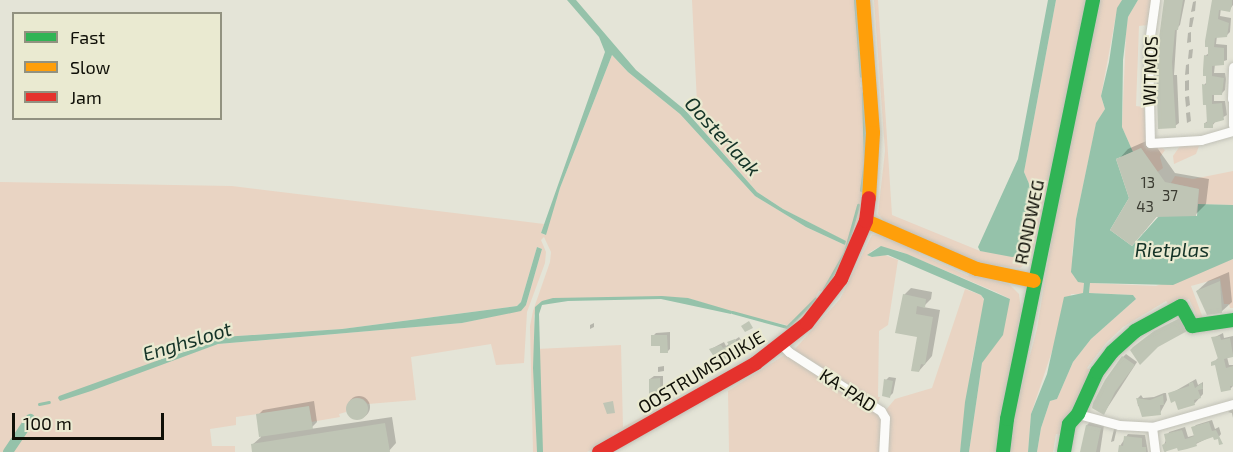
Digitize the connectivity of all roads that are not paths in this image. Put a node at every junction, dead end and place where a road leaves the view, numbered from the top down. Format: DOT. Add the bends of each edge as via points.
graph roads {
  1 [pos="863,0"];
  2 [pos="1093,0"];
  3 [pos="1155,0"];
  4 [pos="1233,67"];
  5 [pos="1233,99"];
  6 [pos="1233,125"];
  7 [pos="1233,131"];
  8 [pos="866,221"];
  9 [pos="1034,281"];
  10 [pos="1233,320"];
  11 [pos="782,345"];
  12 [pos="1233,404"];
  13 [pos="1078,414"];
  14 [pos="1152,427"];
  15 [pos="599,452"];
  16 [pos="884,452"];
  17 [pos="1002,452"];
  18 [pos="1064,452"];
  19 [pos="1155,452"];
  1 -- 8 [label="street, OOSTRUMSDIJKJE" via="873,133"];
  2 -- 9 [label="street, RONDWEG"];
  3 -- 7 [label="street, WITMOS" via="1148,50 1150,143 1201,140"];
  4 -- 5 [label="street"];
  5 -- 6 [label="street"];
  8 -- 9 [label="street" via="977,269"];
  8 -- 11 [label="street, OOSTRUMSDIJKJE" via="832,292 807,323"];
  9 -- 17 [label="street, RONDWEG"];
  10 -- 13 [label="street" via="1192,326 1181,306 1152,320 1105,361"];
  11 -- 15 [label="street, OOSTRUMSDIJKJE" via="733,378"];
  11 -- 16 [label="street, KA-PAD" via="881,411 885,418"];
  12 -- 14 [label="street"];
  13 -- 14 [label="street" via="1119,425"];
  13 -- 18 [label="street" via="1069,424"];
  14 -- 19 [label="street"];
}
